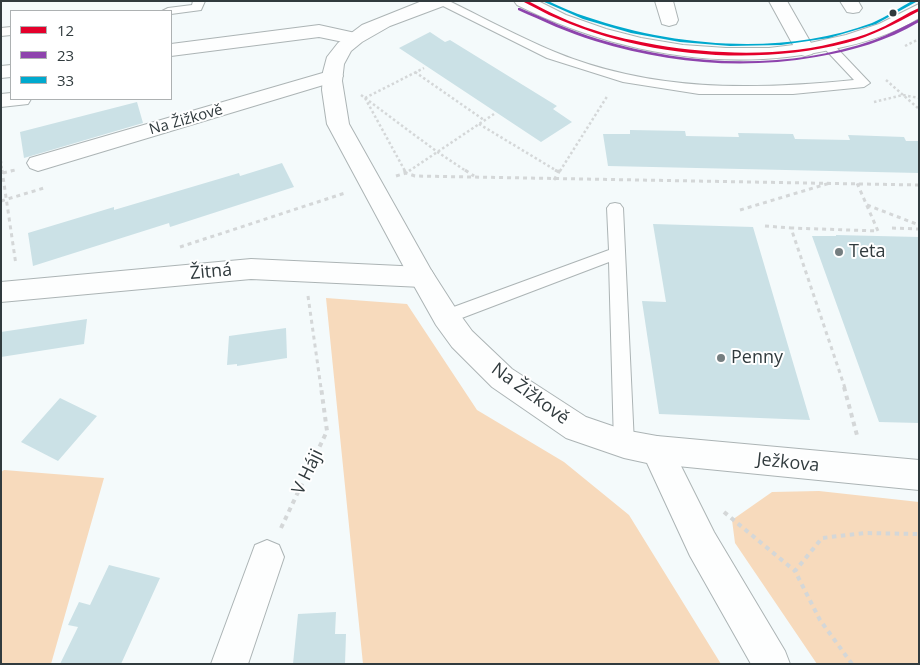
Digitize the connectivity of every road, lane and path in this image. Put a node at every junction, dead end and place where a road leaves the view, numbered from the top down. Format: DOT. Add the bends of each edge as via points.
graph roads {
  1 [pos="199,1"];
  2 [pos="440,1"];
  3 [pos="523,1"];
  4 [pos="664,1"];
  5 [pos="778,1"];
  6 [pos="919,9"];
  7 [pos="172,11"];
  8 [pos="670,20"];
  9 [pos="353,38"];
  10 [pos="206,45"];
  11 [pos="828,46"];
  12 [pos="172,50"];
  13 [pos="805,50"];
  14 [pos="172,63"];
  15 [pos="424,68"];
  16 [pos="415,72"];
  17 [pos="333,76"];
  18 [pos="883,77"];
  19 [pos="623,78"];
  20 [pos="600,92"];
  21 [pos="359,93"];
  22 [pos="608,94"];
  23 [pos="903,95"];
  24 [pos="617,96"];
  25 [pos="364,98"];
  26 [pos="919,98"];
  27 [pos="867,103"];
  28 [pos="919,109"];
  29 [pos="494,114"];
  30 [pos="484,120"];
  31 [pos="478,124"];
  32 [pos="436,151"];
  33 [pos="1,161"];
  34 [pos="38,163"];
  35 [pos="559,172"];
  36 [pos="406,173"];
  37 [pos="474,176"];
  38 [pos="554,180"];
  39 [pos="833,182"];
  40 [pos="857,183"];
  41 [pos="370,184"];
  42 [pos="919,185"];
  43 [pos="867,204"];
  44 [pos="616,208"];
  45 [pos="740,210"];
  46 [pos="919,224"];
  47 [pos="765,226"];
  48 [pos="791,228"];
  49 [pos="892,228"];
  50 [pos="919,229"];
  51 [pos="172,250"];
  52 [pos="617,253"];
  53 [pos="304,271"];
  54 [pos="422,277"];
  55 [pos="10,291"];
  56 [pos="446,317"];
  57 [pos="624,444"];
  58 [pos="657,450"];
  59 [pos="866,471"];
  60 [pos="919,475"];
  61 [pos="718,506"];
  62 [pos="919,534"];
  63 [pos="267,557"];
  64 [pos="795,571"];
  65 [pos="229,664"];
  66 [pos="772,664"];
  67 [pos="852,664"];
  1 -- 7 [label="lane" via="197,8"];
  2 -- 9 [label="street, Na Žižkově"];
  2 -- 19 [label="lane" via="551,55"];
  3 -- 13 [label="street" via="580,26 671,49 713,55"];
  4 -- 8 [label="street"];
  5 -- 13 [label="street"];
  6 -- 11 [label="street" via="907,18 868,34"];
  9 -- 10 [label="street" via="314,31"];
  9 -- 17 [label="street, Na Žižkově" via="336,57"];
  10 -- 12 [label="street"];
  10 -- 14 [label="street"];
  11 -- 13 [label="street"];
  11 -- 19 [label="lane" via="864,83 792,90 699,90"];
  15 -- 16 [label="path"];
  16 -- 25 [label="path"];
  16 -- 30 [label="path"];
  17 -- 34 [label="street, Na Žižkově"];
  17 -- 41 [label="street, Na Žižkově" via="333,103 338,124"];
  18 -- 23 [label="path"];
  19 -- 22 [label="path"];
  20 -- 22 [label="path"];
  21 -- 25 [label="path"];
  22 -- 24 [label="path"];
  22 -- 35 [label="path"];
  23 -- 26 [label="path"];
  23 -- 27 [label="path"];
  23 -- 28 [label="path"];
  25 -- 32 [label="path"];
  25 -- 36 [label="path"];
  29 -- 30 [label="path"];
  30 -- 31 [label="path"];
  31 -- 32 [label="path"];
  31 -- 35 [label="path"];
  32 -- 36 [label="path"];
  32 -- 37 [label="path"];
  33 -- 55 [label="path"];
  35 -- 38 [label="path"];
  36 -- 37 [label="path" via="415,176"];
  36 -- 41 [label="path"];
  37 -- 38 [label="path"];
  38 -- 39 [label="path"];
  39 -- 40 [label="path"];
  39 -- 45 [label="path"];
  40 -- 42 [label="path"];
  40 -- 43 [label="path"];
  41 -- 51 [label="path"];
  41 -- 54 [label="street, Na Žižkově"];
  43 -- 46 [label="path"];
  43 -- 48 [label="path" via="878,231"];
  44 -- 52 [label="lane"];
  47 -- 48 [label="path"];
  48 -- 59 [label="path" via="845,389"];
  49 -- 50 [label="path"];
  52 -- 56 [label="lane"];
  52 -- 57 [label="lane"];
  53 -- 54 [label="street, Žitná"];
  53 -- 55 [label="street, Žitná" via="251,269"];
  53 -- 63 [label="path, V Háji" via="328,431"];
  54 -- 56 [label="street, Na Žižkově"];
  56 -- 57 [label="street, Na Žižkově" via="462,339 502,378 576,428"];
  57 -- 58 [label="street, Na Žižkově"];
  58 -- 59 [label="street, Ježkova"];
  58 -- 66 [label="street" via="702,544"];
  59 -- 60 [label="street, Ježkova"];
  61 -- 64 [label="path"];
  62 -- 64 [label="path" via="865,533 822,538"];
  63 -- 65 [label="street"];
  64 -- 67 [label="path" via="810,606"];
}
